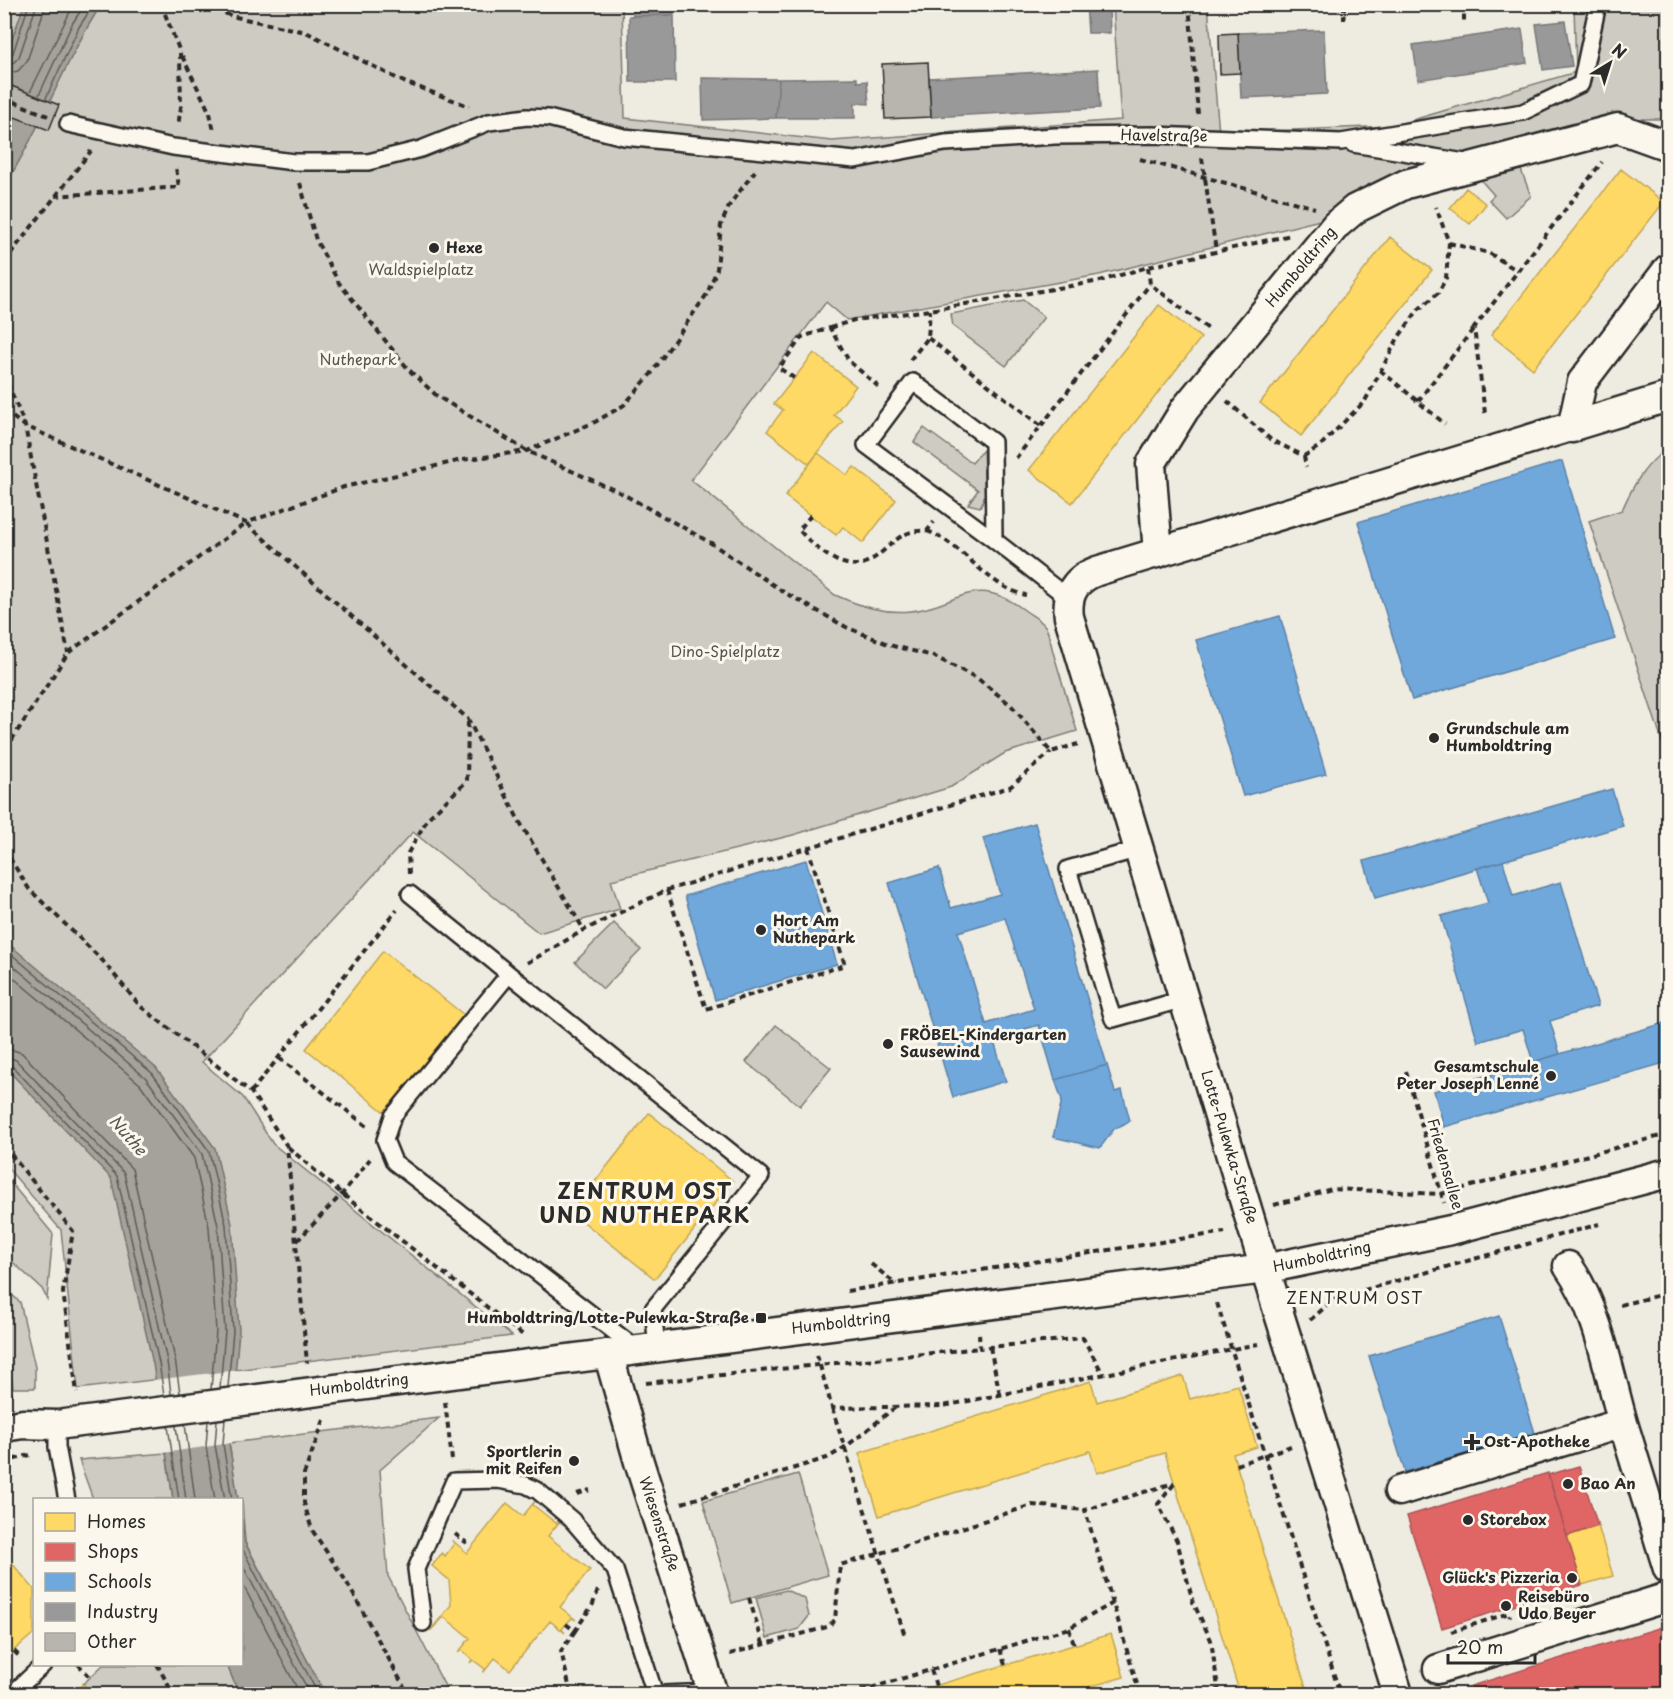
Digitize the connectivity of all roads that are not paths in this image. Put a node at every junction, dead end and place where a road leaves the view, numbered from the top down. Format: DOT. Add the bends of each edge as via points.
graph roads {
  1 [pos="1598,4"];
  2 [pos="68,124"];
  3 [pos="1341,142"];
  4 [pos="1668,146"];
  5 [pos="1481,165"];
  6 [pos="1668,269"];
  7 [pos="1668,397"];
  8 [pos="1572,428"];
  9 [pos="994,540"];
  10 [pos="1158,553"];
  11 [pos="1068,598"];
  12 [pos="1139,849"];
  13 [pos="410,894"];
  14 [pos="509,974"];
  15 [pos="1184,999"];
  16 [pos="1668,1173"];
  17 [pos="1568,1266"];
  18 [pos="1265,1269"];
  19 [pos="648,1348"];
  20 [pos="608,1353"];
  21 [pos="1623,1423"];
  22 [pos="57,1425"];
  23 [pos="4,1427"];
  24 [pos="1399,1491"];
  25 [pos="67,1498"];
  26 [pos="1660,1512"];
  27 [pos="1668,1569"];
  28 [pos="1668,1597"];
  29 [pos="423,1623"];
  30 [pos="43,1666"];
  31 [pos="1438,1669"];
  32 [pos="712,1693"];
  33 [pos="12,1695"];
  34 [pos="655,1695"];
  35 [pos="663,1695"];
  36 [pos="1398,1695"];
  1 -- 3 [label="lane, Havelstraße" via="1581,84 1523,112"];
  2 -- 3 [label="lane, Havelstraße" via="294,162 368,162 421,150 489,122 527,117 548,118 624,138 855,160 956,143 1066,136"];
  3 -- 5 [label="lane"];
  4 -- 5 [label="street, Humboldtring" via="1618,128"];
  5 -- 10 [label="street, Humboldtring" via="1406,184 1355,209 1336,225 1232,348 1185,409 1151,464"];
  6 -- 8 [label="street" via="1582,382"];
  7 -- 8 [label="street"];
  8 -- 10 [label="street"];
  9 -- 9 [label="lane" via="993,442 913,382 866,445"];
  9 -- 11 [label="lane"];
  10 -- 11 [label="street" via="1086,575"];
  11 -- 12 [label="street, Lotte-Pulewka-Straße" via="1069,617"];
  12 -- 15 [label="street, Lotte-Pulewka-Straße"];
  12 -- 15 [label="lane" via="1068,869 1113,1019"];
  13 -- 14 [label="lane"];
  14 -- 19 [label="lane" via="761,1176 653,1309"];
  14 -- 19 [label="lane" via="393,1116 386,1140 394,1162"];
  15 -- 18 [label="street, Lotte-Pulewka-Straße"];
  16 -- 18 [label="street, Humboldtring" via="1451,1230"];
  17 -- 21 [label="street" via="1581,1284"];
  18 -- 19 [label="street, Humboldtring"];
  18 -- 36 [label="street, Lotte-Pulewka-Straße"];
  19 -- 20 [label="street, Humboldtring"];
  20 -- 22 [label="street, Humboldtring"];
  20 -- 32 [label="street, Wiesenstraße"];
  21 -- 24 [label="street"];
  21 -- 26 [label="street"];
  22 -- 23 [label="street, Humboldtring"];
  22 -- 25 [label="lane"];
  26 -- 27 [label="street"];
  28 -- 31 [label="street"];
  29 -- 34 [label="lane" via="416,1569 454,1481 498,1480 532,1488 572,1520 615,1570"];
  30 -- 33 [label="lane"];
  32 -- 35 [label="lane"];
}
